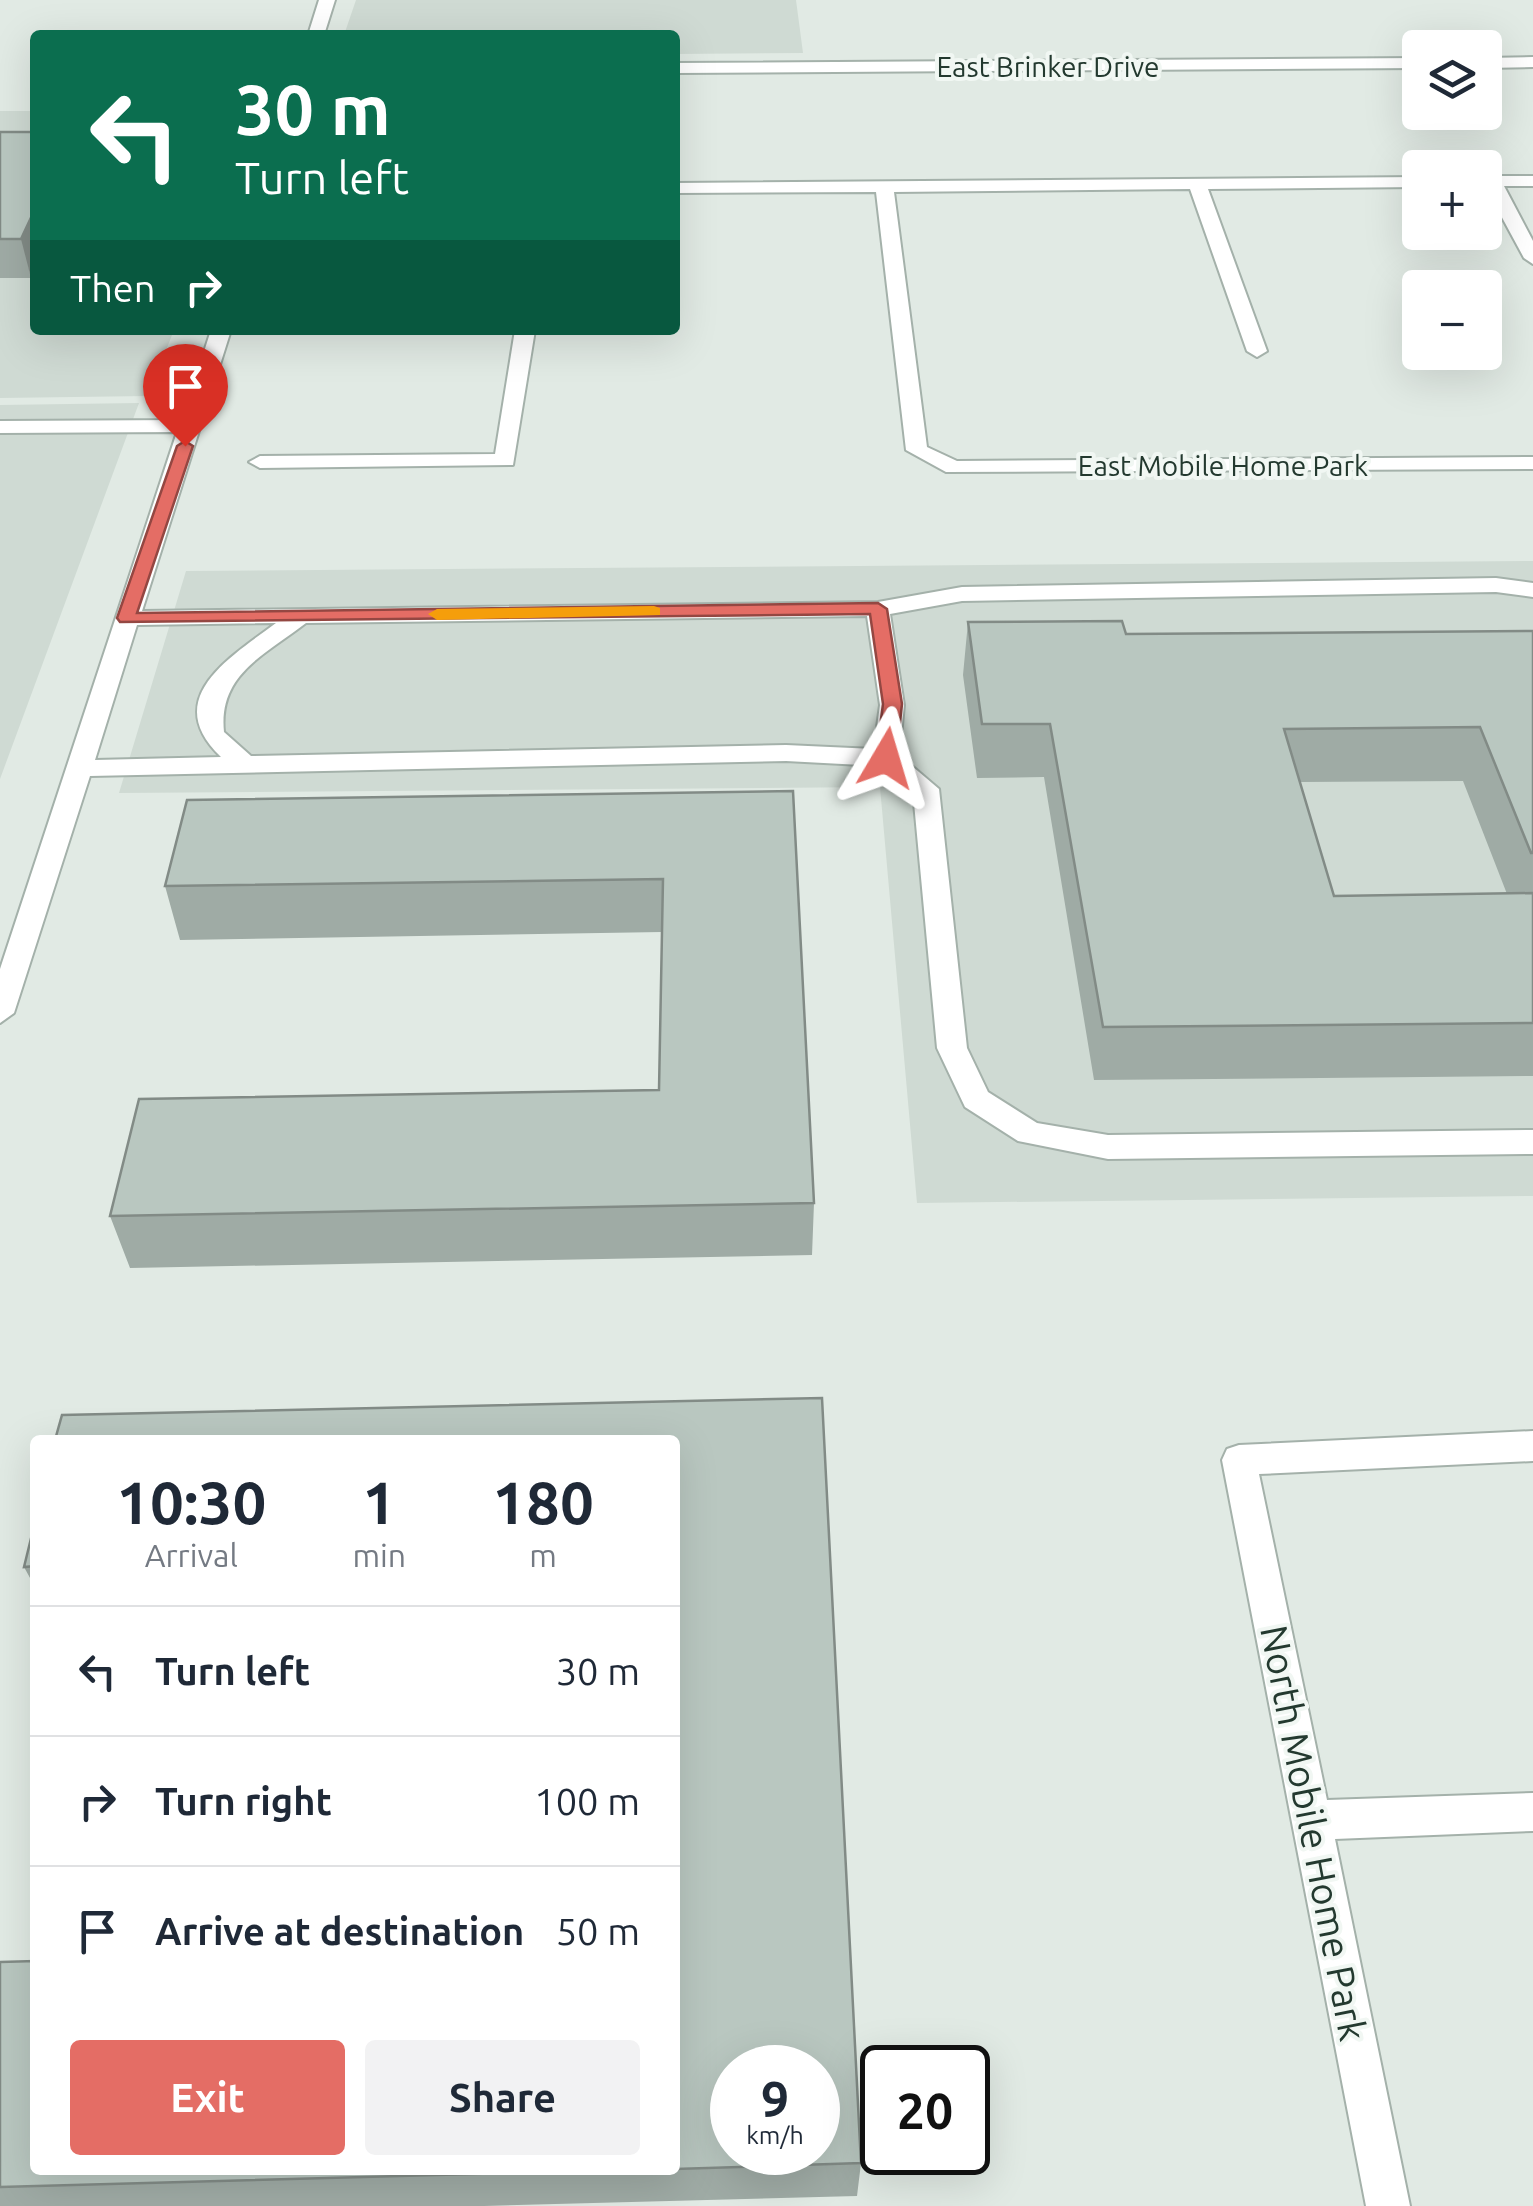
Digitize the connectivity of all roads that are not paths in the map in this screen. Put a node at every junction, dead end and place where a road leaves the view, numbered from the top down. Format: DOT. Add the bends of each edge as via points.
graph roads {
  1 [pos="327,0"];
  2 [pos="318,30"];
  3 [pos="1533,62"];
  4 [pos="1402,63"];
  5 [pos="1502,63"];
  6 [pos="680,68"];
  7 [pos="1502,181"];
  8 [pos="1533,181"];
  9 [pos="1402,182"];
  10 [pos="1197,184"];
  11 [pos="884,186"];
  12 [pos="680,188"];
  13 [pos="1502,205"];
  14 [pos="1533,258"];
  15 [pos="219,335"];
  16 [pos="524,335"];
  17 [pos="1256,351"];
  18 [pos="191,426"];
  19 [pos="0,428"];
  20 [pos="260,462"];
  21 [pos="1533,463"];
  22 [pos="1533,590"];
  23 [pos="878,609"];
  24 [pos="300,616"];
  25 [pos="126,618"];
  26 [pos="886,758"];
  27 [pos="245,765"];
  28 [pos="78,768"];
  29 [pos="0,1012"];
  30 [pos="1533,1142"];
  31 [pos="1533,1446"];
  32 [pos="1533,1812"];
  33 [pos="1312,1820"];
  34 [pos="1388,2206"];
  1 -- 2 [label="street"];
  3 -- 5 [label="street"];
  4 -- 6 [label="street, East Brinker Drive"];
  7 -- 8 [label="street"];
  9 -- 10 [label="street"];
  10 -- 11 [label="street"];
  10 -- 17 [label="street"];
  11 -- 12 [label="street"];
  11 -- 21 [label="street, East Mobile Home Park" via="918,450 954,467"];
  13 -- 14 [label="street"];
  15 -- 18 [label="street"];
  16 -- 20 [label="street" via="505,460"];
  18 -- 19 [label="street"];
  18 -- 25 [label="street"];
  22 -- 23 [label="street" via="1496,585 962,594"];
  23 -- 24 [label="street"];
  23 -- 26 [label="street" via="892,704"];
  24 -- 25 [label="street"];
  24 -- 27 [label="street" via="228,670 209,704 212,734"];
  25 -- 28 [label="street"];
  26 -- 27 [label="street" via="786,753"];
  26 -- 30 [label="street" via="926,789 952,1048 976,1098 1029,1132 1108,1147"];
  27 -- 28 [label="street"];
  28 -- 29 [label="street"];
  31 -- 33 [label="street, North Mobile Home Park" via="1239,1460"];
  32 -- 33 [label="street"];
  33 -- 34 [label="street, North Mobile Home Park"];
}
